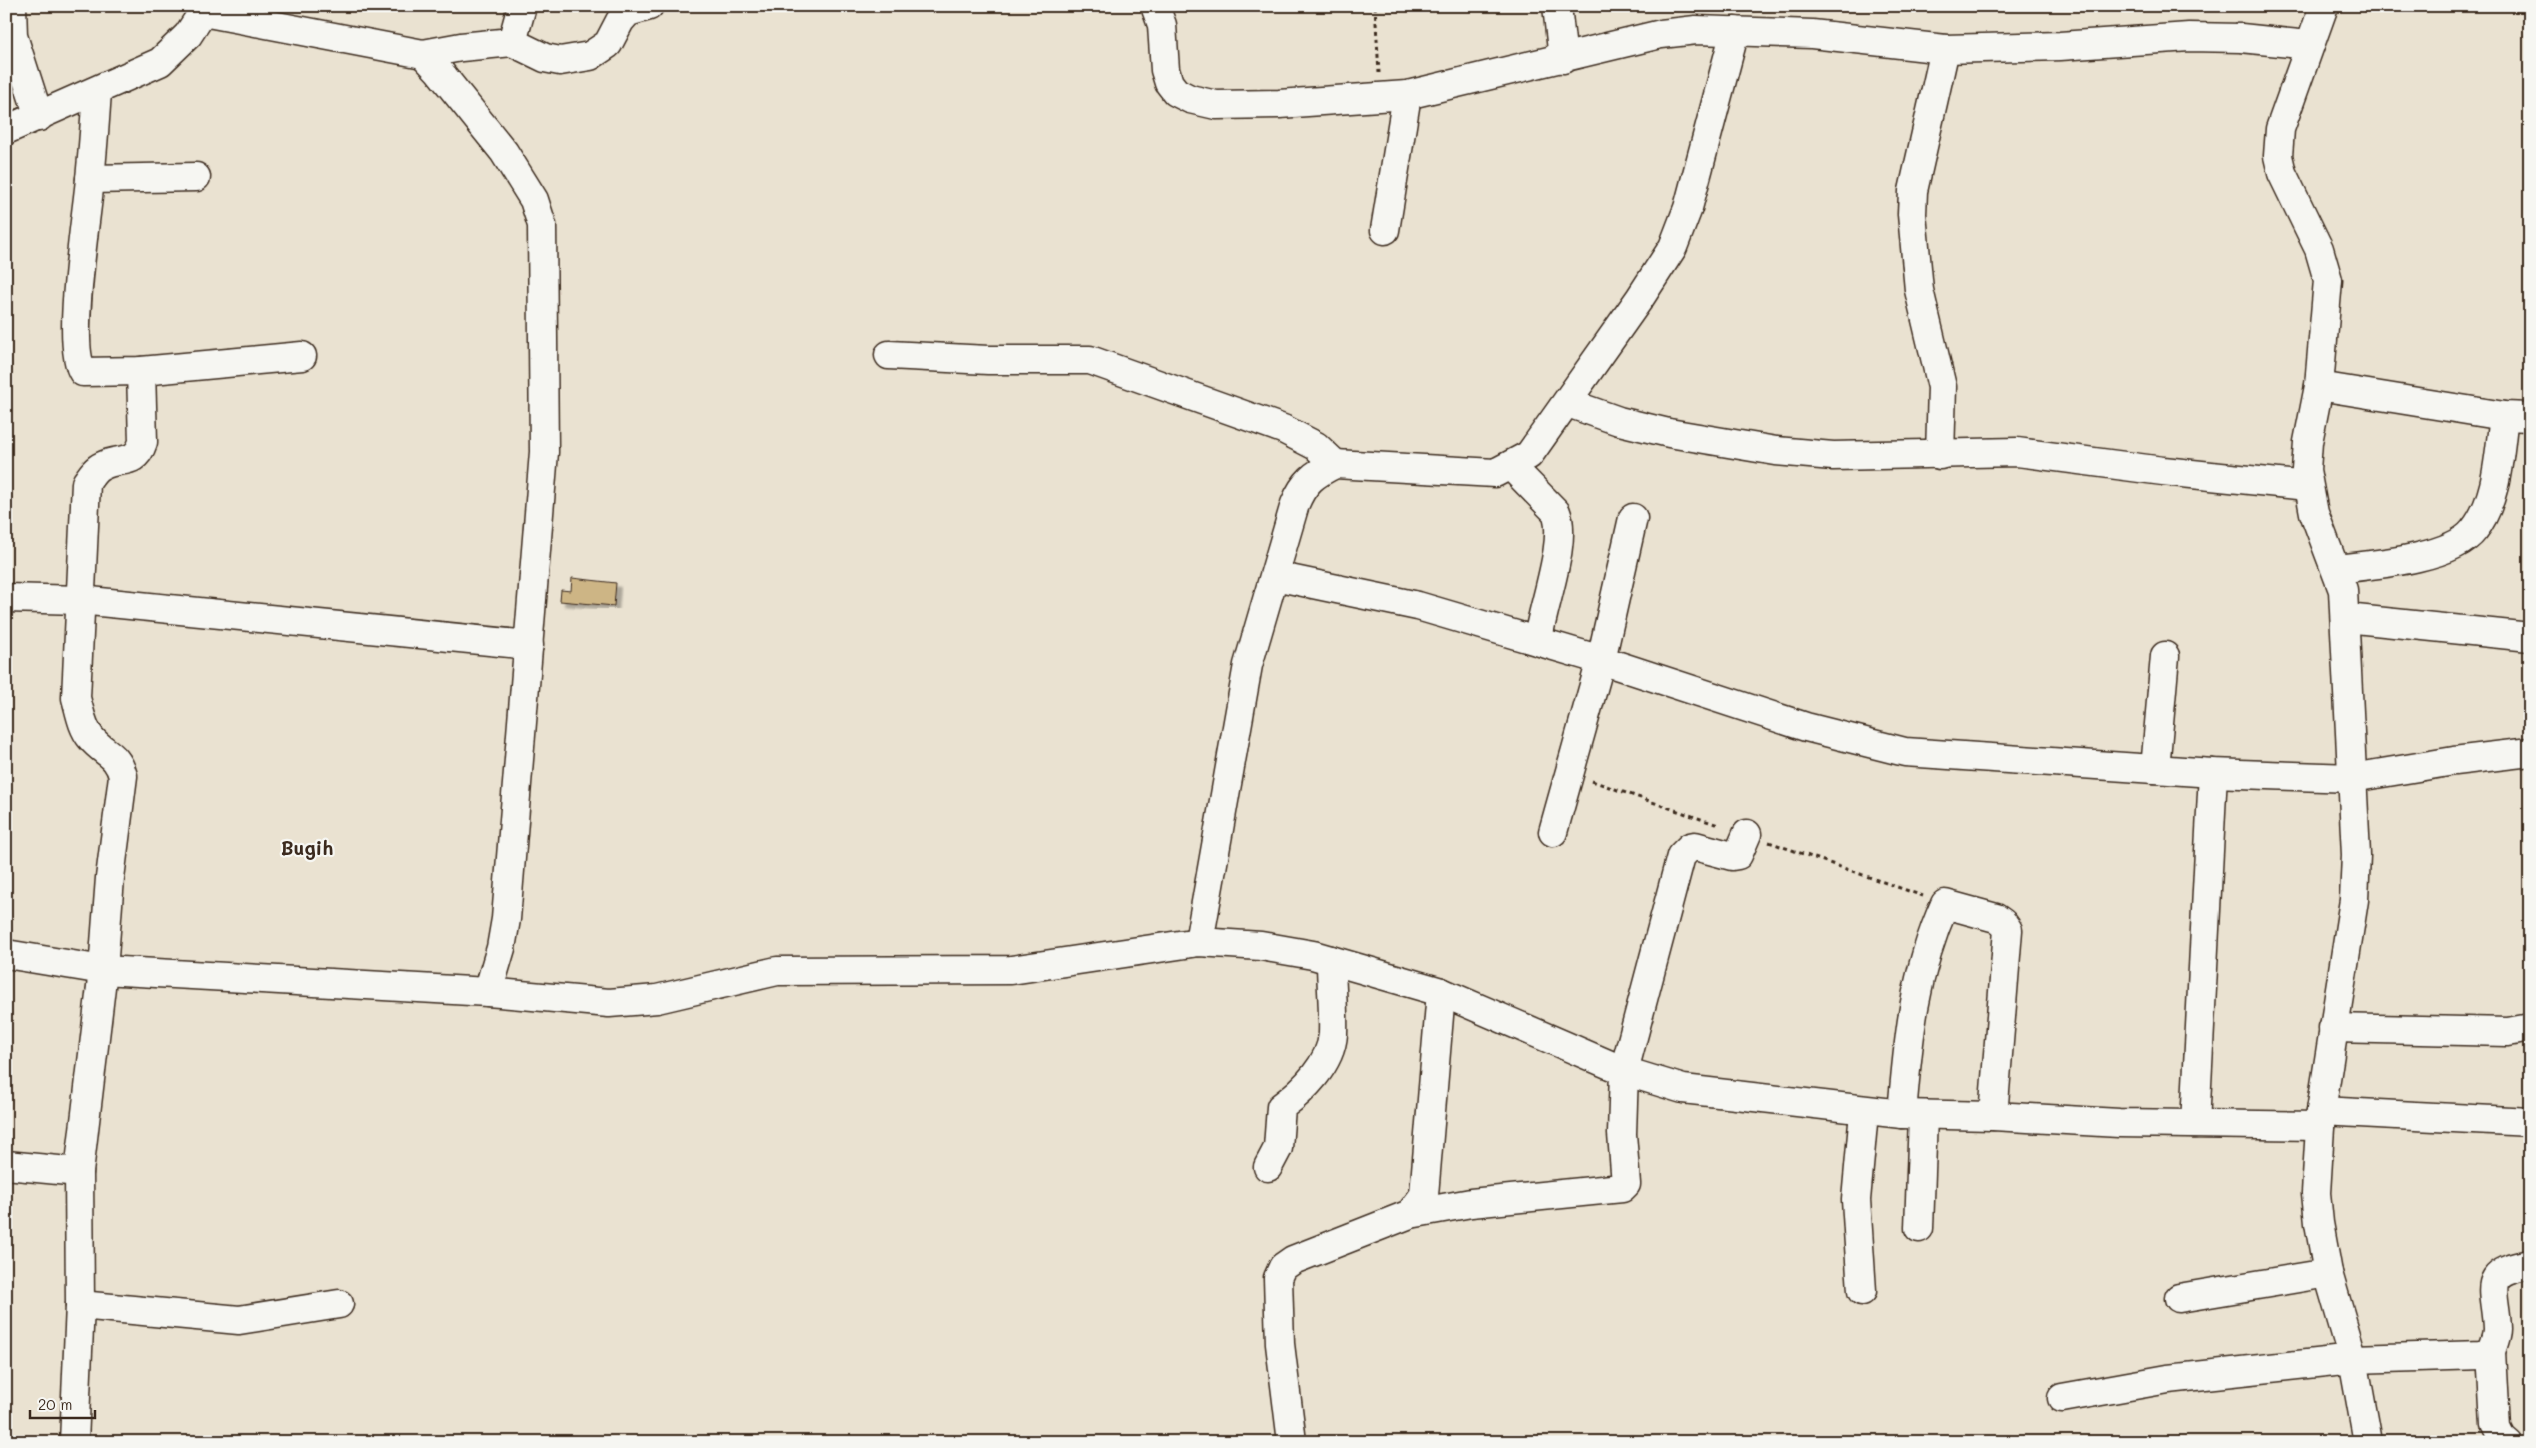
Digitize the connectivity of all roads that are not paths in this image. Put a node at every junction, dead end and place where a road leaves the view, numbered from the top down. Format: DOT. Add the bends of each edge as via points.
graph roads {
  1 [pos="12,6"];
  2 [pos="522,6"];
  3 [pos="650,6"];
  4 [pos="1155,6"];
  5 [pos="1557,6"];
  6 [pos="2324,6"];
  7 [pos="204,9"];
  8 [pos="1735,30"];
  9 [pos="512,42"];
  10 [pos="2309,45"];
  11 [pos="1944,49"];
  12 [pos="423,54"];
  13 [pos="1563,59"];
  14 [pos="97,92"];
  15 [pos="1394,96"];
  16 [pos="39,117"];
  17 [pos="6,130"];
  18 [pos="196,177"];
  19 [pos="90,179"];
  20 [pos="1385,230"];
  21 [pos="889,355"];
  22 [pos="302,356"];
  23 [pos="141,371"];
  24 [pos="2319,386"];
  25 [pos="1568,403"];
  26 [pos="2517,417"];
  27 [pos="1940,455"];
  28 [pos="1335,464"];
  29 [pos="1511,466"];
  30 [pos="2307,486"];
  31 [pos="1633,518"];
  32 [pos="2337,569"];
  33 [pos="1275,576"];
  34 [pos="6,598"];
  35 [pos="80,600"];
  36 [pos="2346,618"];
  37 [pos="2530,637"];
  38 [pos="1538,640"];
  39 [pos="528,645"];
  40 [pos="2165,656"];
  41 [pos="1601,660"];
  42 [pos="2530,752"];
  43 [pos="2155,769"];
  44 [pos="2213,773"];
  45 [pos="2352,778"];
  46 [pos="1553,832"];
  47 [pos="1747,834"];
  48 [pos="1199,942"];
  49 [pos="6,954"];
  50 [pos="1331,960"];
  51 [pos="103,970"];
  52 [pos="488,992"];
  53 [pos="1441,992"];
  54 [pos="2333,1028"];
  55 [pos="2530,1028"];
  56 [pos="1624,1071"];
  57 [pos="1864,1112"];
  58 [pos="1912,1115"];
  59 [pos="1993,1116"];
  60 [pos="2320,1118"];
  61 [pos="2530,1122"];
  62 [pos="2195,1124"];
  63 [pos="6,1166"];
  64 [pos="1268,1167"];
  65 [pos="79,1172"];
  66 [pos="1410,1214"];
  67 [pos="1919,1228"];
  68 [pos="2530,1264"];
  69 [pos="2328,1273"];
  70 [pos="1862,1291"];
  71 [pos="2179,1298"];
  72 [pos="339,1304"];
  73 [pos="80,1305"];
  74 [pos="2490,1352"];
  75 [pos="2353,1359"];
  76 [pos="2062,1398"];
  77 [pos="74,1442"];
  78 [pos="1292,1442"];
  79 [pos="2368,1442"];
  80 [pos="2507,1442"];
  1 -- 16 [label="street" via="13,36"];
  2 -- 9 [label="street"];
  3 -- 9 [label="street" via="628,12 608,44 590,56 560,61 545,58"];
  4 -- 15 [label="street" via="1162,25 1169,83 1176,92 1190,100 1216,105 1280,104"];
  5 -- 13 [label="street"];
  6 -- 10 [label="street"];
  7 -- 12 [label="street"];
  7 -- 14 [label="street" via="188,35 160,62"];
  8 -- 11 [label="street" via="1812,34"];
  8 -- 13 [label="street" via="1661,34"];
  8 -- 25 [label="street" via="1688,208 1672,247"];
  9 -- 12 [label="street"];
  10 -- 11 [label="street" via="2189,37 2060,46"];
  10 -- 24 [label="street" via="2280,129 2278,156 2282,174 2319,249 2328,280"];
  11 -- 27 [label="street" via="1913,191 1912,214 1919,290 1942,387"];
  12 -- 39 [label="street" via="504,152 534,200 542,225 544,452"];
  13 -- 15 [label="street"];
  14 -- 16 [label="street"];
  14 -- 19 [label="street"];
  15 -- 20 [label="street"];
  16 -- 17 [label="street"];
  18 -- 19 [label="street"];
  19 -- 23 [label="street" via="79,274 76,345 79,366 83,372 90,373"];
  21 -- 28 [label="street" via="988,360 1090,360 1283,429 1316,446"];
  22 -- 23 [label="street"];
  23 -- 35 [label="street" via="143,442 140,450 135,457 102,465 86,483"];
  24 -- 26 [label="street"];
  24 -- 30 [label="street" via="2308,442"];
  25 -- 27 [label="street" via="1619,421 1669,433 1776,451 1833,456"];
  25 -- 29 [label="street" via="1529,455"];
  26 -- 32 [label="street" via="2488,503 2474,531 2449,547 2411,560"];
  27 -- 30 [label="street" via="2017,452"];
  28 -- 29 [label="street" via="1495,473"];
  28 -- 33 [label="street" via="1316,473 1302,486"];
  29 -- 38 [label="street" via="1556,512 1560,521 1560,540"];
  30 -- 32 [label="street" via="2314,513"];
  31 -- 41 [label="street"];
  32 -- 36 [label="street"];
  33 -- 38 [label="street" via="1418,606"];
  33 -- 48 [label="street" via="1248,665"];
  34 -- 35 [label="street"];
  35 -- 39 [label="street"];
  35 -- 51 [label="street" via="76,698 83,723 92,739 111,753 120,764 123,776"];
  36 -- 37 [label="street"];
  36 -- 45 [label="street"];
  38 -- 41 [label="street"];
  39 -- 52 [label="street" via="506,919"];
  40 -- 43 [label="street"];
  41 -- 43 [label="street" via="1806,727 1905,752"];
  41 -- 46 [label="street"];
  42 -- 45 [label="street"];
  43 -- 44 [label="street"];
  44 -- 45 [label="street"];
  44 -- 62 [label="street"];
  45 -- 54 [label="street" via="2356,855 2354,900"];
  47 -- 56 [label="street" via="1738,855 1695,846 1681,856"];
  48 -- 50 [label="street" via="1261,946"];
  48 -- 52 [label="street" via="1011,970 777,971 657,999 610,1003"];
  49 -- 51 [label="street"];
  50 -- 53 [label="street"];
  50 -- 64 [label="street" via="1333,1036 1323,1062 1301,1092 1280,1107 1278,1148"];
  51 -- 52 [label="street"];
  51 -- 65 [label="street"];
  53 -- 56 [label="street"];
  53 -- 66 [label="street" via="1426,1185 1424,1195"];
  54 -- 55 [label="street" via="2508,1032"];
  54 -- 60 [label="street"];
  56 -- 57 [label="street" via="1683,1089"];
  56 -- 66 [label="street" via="1622,1134 1626,1184 1622,1188 1472,1203"];
  57 -- 58 [label="street"];
  57 -- 70 [label="street" via="1856,1200"];
  58 -- 59 [label="street"];
  58 -- 59 [label="street" via="1908,1038 1920,972 1930,936 1945,904 1996,918 2008,930"];
  58 -- 67 [label="street"];
  59 -- 62 [label="street"];
  60 -- 61 [label="street"];
  60 -- 62 [label="street"];
  60 -- 69 [label="street" via="2316,1193"];
  63 -- 65 [label="street"];
  65 -- 73 [label="street"];
  66 -- 78 [label="street" via="1293,1260 1283,1267 1278,1278 1280,1344"];
  68 -- 74 [label="street" via="2510,1267 2495,1278 2497,1331"];
  69 -- 71 [label="street"];
  69 -- 75 [label="street"];
  72 -- 73 [label="street" via="239,1320"];
  73 -- 77 [label="street"];
  74 -- 75 [label="street" via="2470,1356"];
  74 -- 80 [label="street" via="2495,1426"];
  75 -- 76 [label="street" via="2168,1379"];
  75 -- 79 [label="street"];
}
